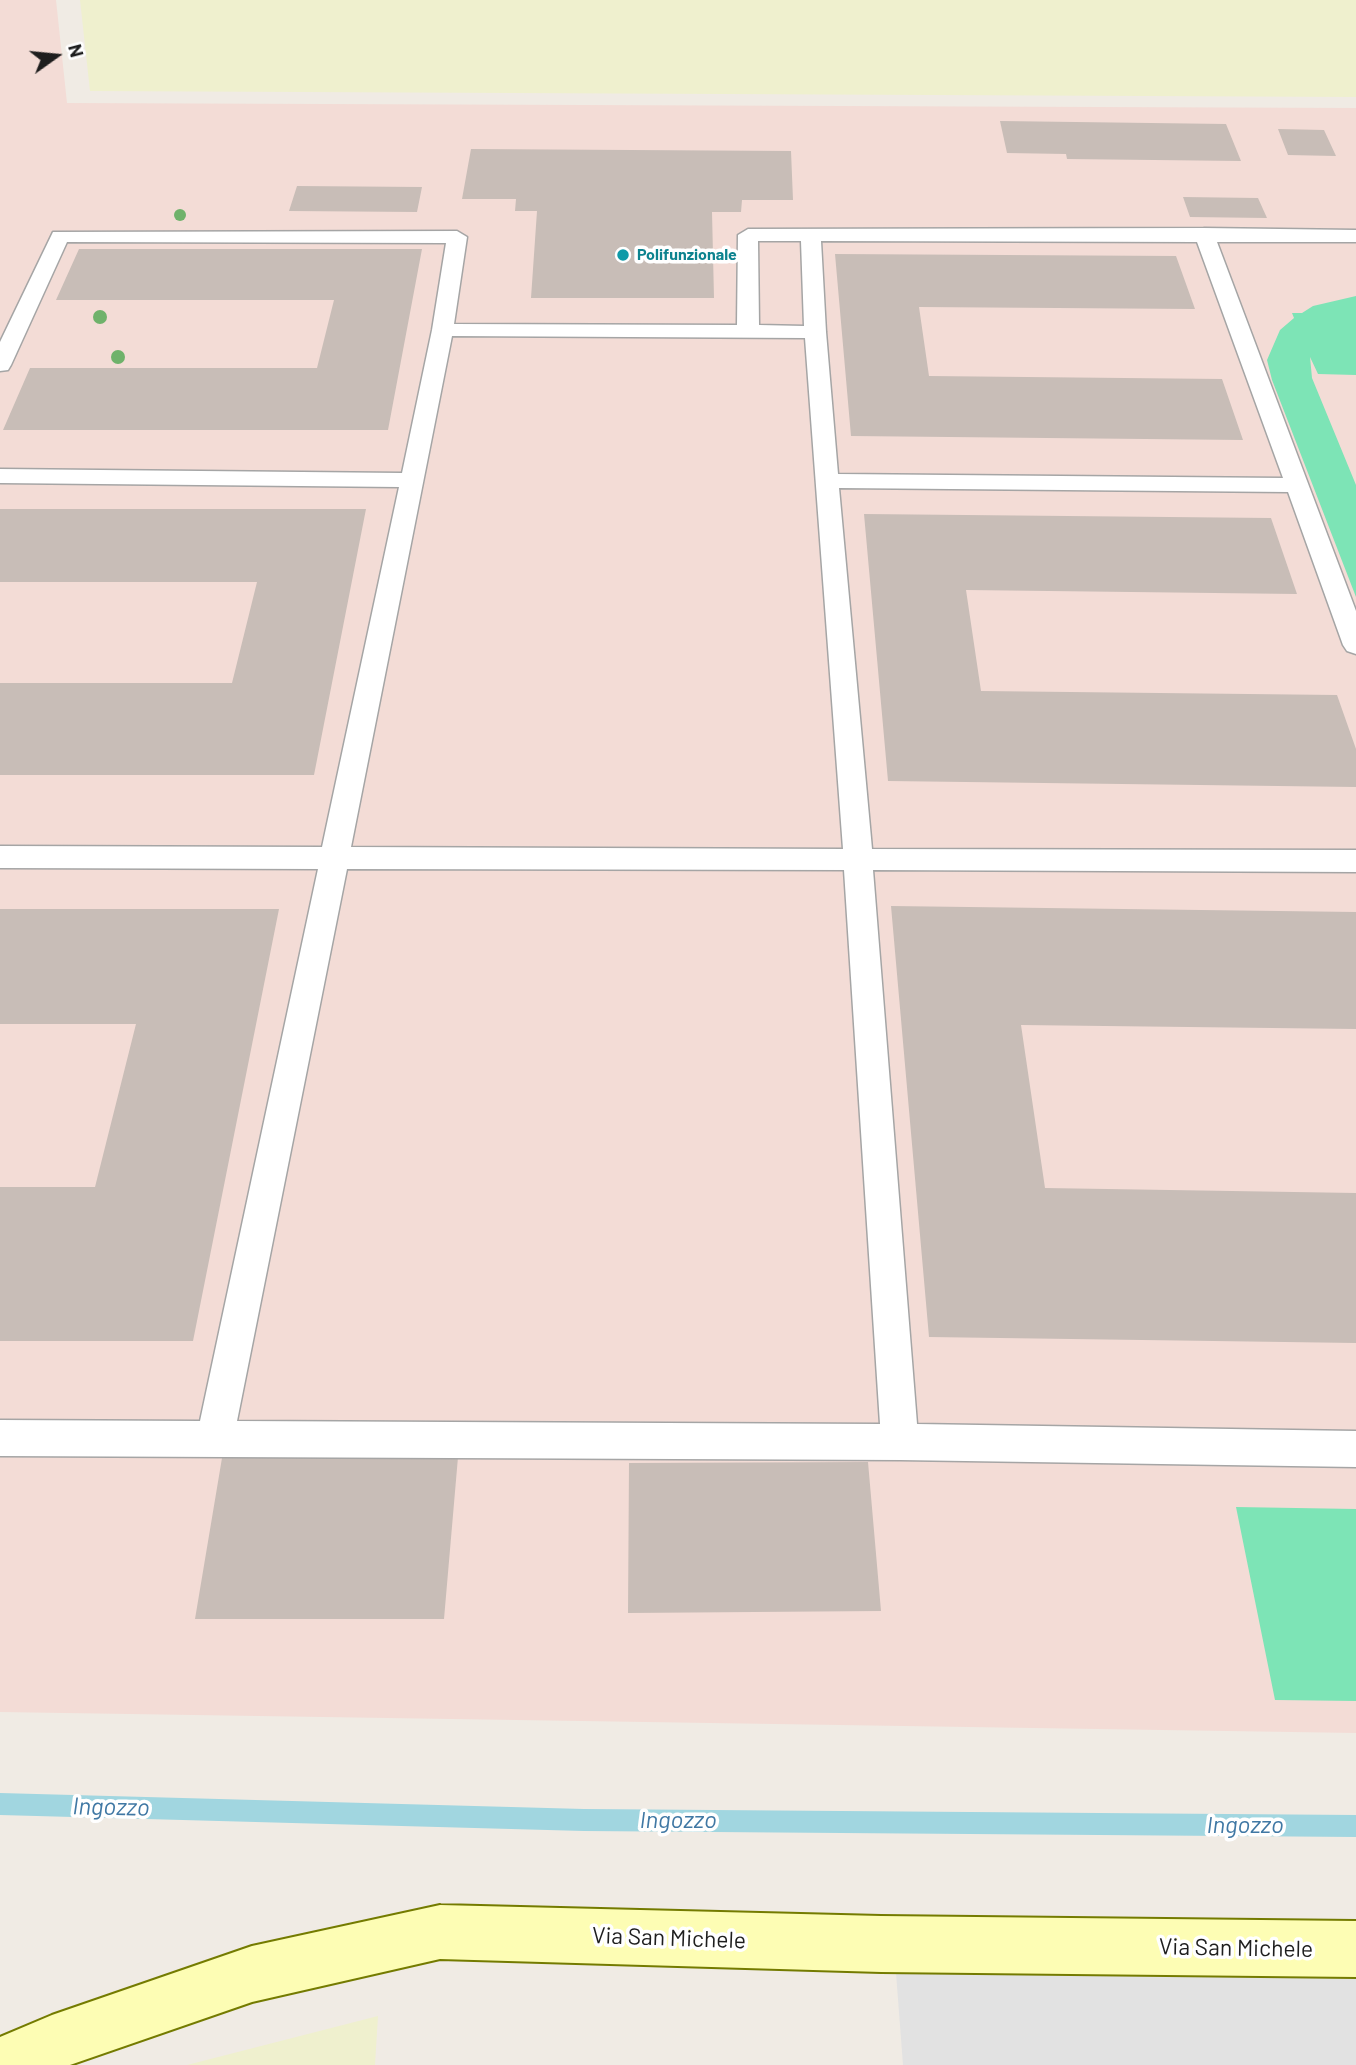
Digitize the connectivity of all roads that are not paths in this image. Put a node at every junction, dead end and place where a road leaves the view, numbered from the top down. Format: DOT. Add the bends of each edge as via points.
graph roads {
  1 [pos="1204,234"];
  2 [pos="811,235"];
  3 [pos="1356,236"];
  4 [pos="443,330"];
  5 [pos="748,332"];
  6 [pos="815,332"];
  7 [pos="0,365"];
  8 [pos="0,476"];
  9 [pos="411,480"];
  10 [pos="828,481"];
  11 [pos="1296,485"];
  12 [pos="1356,645"];
  13 [pos="0,857"];
  14 [pos="336,858"];
  15 [pos="858,859"];
  16 [pos="1356,861"];
  17 [pos="0,1438"];
  18 [pos="215,1438"];
  19 [pos="901,1442"];
  20 [pos="1356,1449"];
  21 [pos="1356,1950"];
  22 [pos="2,2065"];
  1 -- 2 [label="lane"];
  1 -- 3 [label="lane"];
  1 -- 11 [label="lane"];
  2 -- 5 [label="lane" via="748,235"];
  2 -- 6 [label="lane"];
  4 -- 5 [label="lane"];
  4 -- 7 [label="lane" via="457,237 60,236"];
  4 -- 9 [label="lane"];
  5 -- 6 [label="lane"];
  6 -- 10 [label="lane"];
  8 -- 9 [label="lane"];
  9 -- 14 [label="lane"];
  10 -- 11 [label="lane"];
  10 -- 15 [label="lane"];
  11 -- 12 [label="lane"];
  13 -- 14 [label="lane"];
  14 -- 15 [label="lane"];
  14 -- 18 [label="lane"];
  15 -- 16 [label="lane"];
  15 -- 19 [label="lane"];
  17 -- 18 [label="lane"];
  18 -- 19 [label="lane"];
  19 -- 20 [label="lane"];
  21 -- 22 [label="street, Via San Michele" via="440,1932 252,1974 52,2043"];
}
